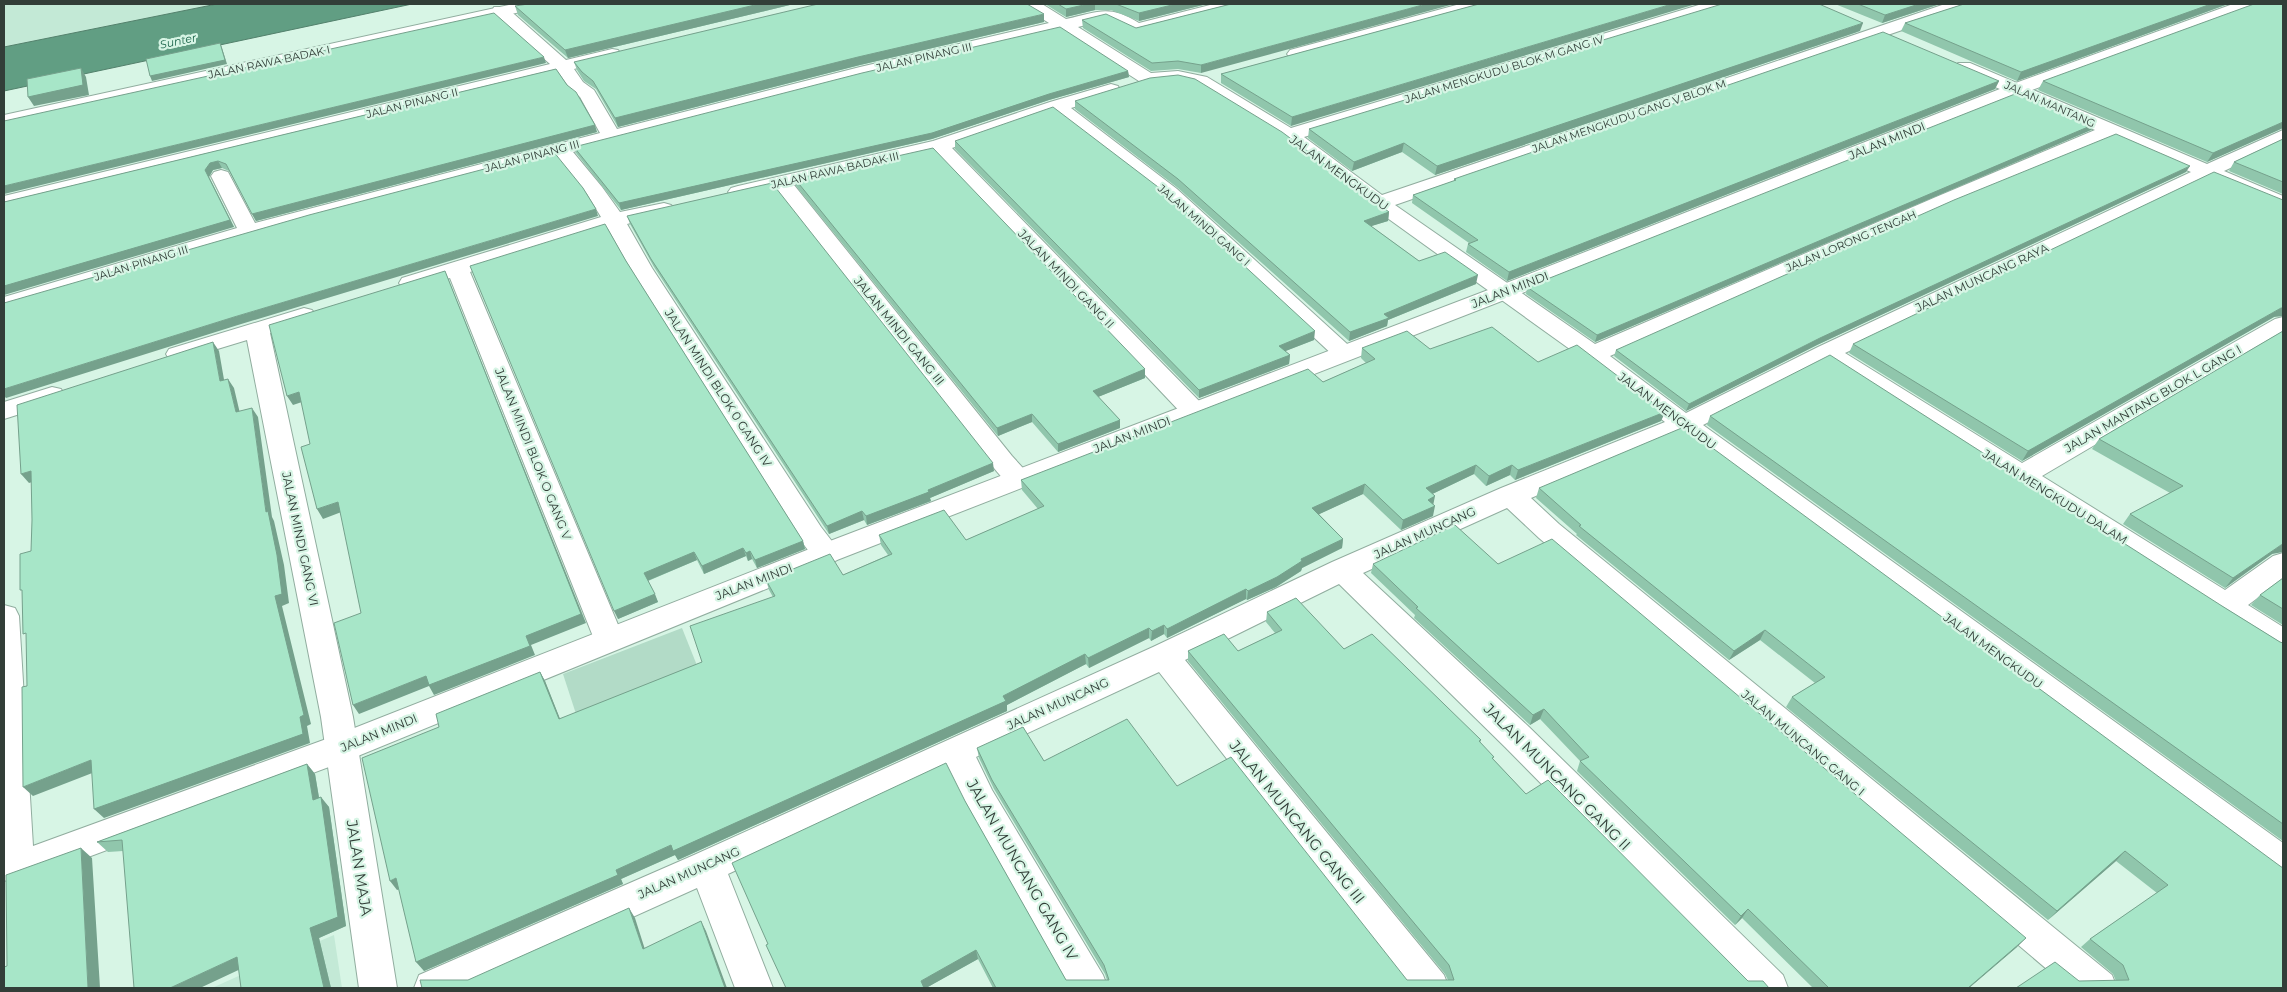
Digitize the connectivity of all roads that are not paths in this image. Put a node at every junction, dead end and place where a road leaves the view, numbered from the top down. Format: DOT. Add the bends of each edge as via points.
graph roads {
  1 [pos="534,4"];
  2 [pos="1031,4"];
  3 [pos="1232,4"];
  4 [pos="1478,4"];
  5 [pos="1719,4"];
  6 [pos="1960,4"];
  7 [pos="2248,4"];
  8 [pos="500,11"];
  9 [pos="1852,19"];
  10 [pos="1064,26"];
  11 [pos="1878,30"];
  12 [pos="1904,42"];
  13 [pos="630,50"];
  14 [pos="1278,59"];
  15 [pos="1948,60"];
  16 [pos="563,66"];
  17 [pos="1222,74"];
  18 [pos="1148,79"];
  19 [pos="1201,80"];
  20 [pos="2017,89"];
  21 [pos="1057,106"];
  22 [pos="4,121"];
  23 [pos="2112,131"];
  24 [pos="611,135"];
  25 [pos="1289,135"];
  26 [pos="2283,136"];
  27 [pos="939,146"];
  28 [pos="560,148"];
  29 [pos="2206,172"];
  30 [pos="221,176"];
  31 [pos="780,182"];
  32 [pos="717,198"];
  33 [pos="4,202"];
  34 [pos="1379,203"];
  35 [pos="2283,204"];
  36 [pos="679,206"];
  37 [pos="614,220"];
  38 [pos="249,231"];
  39 [pos="458,269"];
  40 [pos="395,288"];
  41 [pos="1504,292"];
  42 [pos="4,304"];
  43 [pos="321,310"];
  44 [pos="2283,324"];
  45 [pos="257,329"];
  46 [pos="1828,352"];
  47 [pos="1345,353"];
  48 [pos="1594,355"];
  49 [pos="154,362"];
  50 [pos="70,389"];
  51 [pos="4,410"];
  52 [pos="1194,411"];
  53 [pos="1684,424"];
  54 [pos="2023,475"];
  55 [pos="1020,479"];
  56 [pos="1511,495"];
  57 [pos="827,553"];
  58 [pos="2283,564"];
  59 [pos="1342,570"];
  60 [pos="2225,606"];
  61 [pos="4,616"];
  62 [pos="609,639"];
  63 [pos="2283,642"];
  64 [pos="1164,656"];
  65 [pos="341,748"];
  66 [pos="956,750"];
  67 [pos="2283,863"];
  68 [pos="708,866"];
  69 [pos="10,871"];
  70 [pos="378,988"];
  71 [pos="433,988"];
  72 [pos="754,988"];
  73 [pos="1089,988"];
  74 [pos="1430,988"];
  75 [pos="1769,988"];
  76 [pos="2098,988"];
  1 -- 8 [label="street, JALAN RAWA BADAK I"];
  2 -- 10 [label="street"];
  3 -- 10 [label="street, JALAN PINANG III" via="1138,28 1113,15"];
  4 -- 14 [label="street"];
  5 -- 25 [label="street, JALAN MENGKUDU BLOK M GANG IV"];
  6 -- 11 [label="street, JALAN MENGKUDU GANG V BLOK M"];
  7 -- 20 [label="street, JALAN MINDI"];
  8 -- 16 [label="street"];
  8 -- 22 [label="street, JALAN RAWA BADAK I"];
  9 -- 11 [label="street"];
  10 -- 18 [label="street"];
  10 -- 24 [label="street, JALAN PINANG III" via="860,72"];
  11 -- 12 [label="street"];
  11 -- 34 [label="street, JALAN MENGKUDU GANG V BLOK M"];
  13 -- 16 [label="street, JALAN PINANG II"];
  15 -- 20 [label="street, JALAN MANTANG"];
  16 -- 24 [label="street" via="577,86 588,94"];
  16 -- 33 [label="street, JALAN PINANG II"];
  17 -- 19 [label="street"];
  18 -- 19 [label="street, JALAN MENGKUDU" via="1178,76"];
  18 -- 21 [label="street, JALAN RAWA BADAK III"];
  19 -- 25 [label="street, JALAN MENGKUDU"];
  20 -- 23 [label="street, JALAN MANTANG"];
  20 -- 41 [label="street, JALAN MINDI"];
  21 -- 27 [label="street, JALAN RAWA BADAK III"];
  21 -- 47 [label="street, JALAN MINDI GANG I" via="1170,194"];
  23 -- 29 [label="street, JALAN MANTANG"];
  23 -- 48 [label="street, JALAN LORONG TENGAH"];
  24 -- 28 [label="street, JALAN PINANG III"];
  25 -- 34 [label="street, JALAN MENGKUDU"];
  26 -- 29 [label="street, JALAN MUNCANG RAYA"];
  27 -- 31 [label="street, JALAN RAWA BADAK III"];
  27 -- 52 [label="street, JALAN MINDI GANG II"];
  28 -- 37 [label="street, JALAN MINDI BLOK 0 GANG IV"];
  28 -- 38 [label="street, JALAN PINANG III"];
  29 -- 35 [label="street, JALAN MANTANG"];
  29 -- 46 [label="street, JALAN MUNCANG RAYA"];
  30 -- 38 [label="street"];
  31 -- 32 [label="street, JALAN RAWA BADAK III"];
  31 -- 55 [label="street, JALAN MINDI GANG III" via="1003,462"];
  34 -- 41 [label="street, JALAN MENGKUDU"];
  36 -- 37 [label="street"];
  37 -- 39 [label="street"];
  37 -- 57 [label="street, JALAN MINDI BLOK 0 GANG IV" via="811,534"];
  38 -- 42 [label="street, JALAN PINANG III"];
  39 -- 40 [label="street"];
  39 -- 62 [label="street, JALAN MINDI BLOK O GANG V"];
  41 -- 47 [label="street, JALAN MINDI"];
  41 -- 48 [label="street, JALAN MENGKUDU"];
  43 -- 45 [label="street"];
  44 -- 54 [label="street, JALAN MANTANG BLOK L GANG I"];
  45 -- 49 [label="street"];
  45 -- 65 [label="street, JALAN MINDI GANG VI"];
  46 -- 53 [label="street, JALAN MUNCANG RAYA"];
  46 -- 54 [label="street, JALAN MENGKUDU DALAM"];
  47 -- 52 [label="street, JALAN MINDI"];
  48 -- 53 [label="street, JALAN MENGKUDU"];
  50 -- 51 [label="street"];
  52 -- 55 [label="street, JALAN MINDI"];
  53 -- 56 [label="street, JALAN MUNCANG"];
  53 -- 67 [label="street, JALAN MENGKUDU"];
  54 -- 60 [label="street, JALAN MENGKUDU DALAM"];
  55 -- 57 [label="street, JALAN MINDI"];
  56 -- 59 [label="street, JALAN MUNCANG"];
  56 -- 76 [label="street, JALAN MUNCANG GANG I" via="1549,531"];
  57 -- 62 [label="street, JALAN MINDI"];
  58 -- 60 [label="street"];
  59 -- 64 [label="street, JALAN MUNCANG"];
  59 -- 75 [label="street, JALAN MUNCANG GANG II" via="1517,737"];
  60 -- 63 [label="street, JALAN MENGKUDU DALAM"];
  61 -- 69 [label="street"];
  62 -- 65 [label="street, JALAN MINDI"];
  64 -- 66 [label="street, JALAN MUNCANG"];
  64 -- 74 [label="street, JALAN MUNCANG GANG III"];
  65 -- 69 [label="street, JALAN MINDI"];
  65 -- 70 [label="street, JALAN MAJA"];
  66 -- 68 [label="street, JALAN MUNCANG"];
  66 -- 73 [label="street, JALAN MUNCANG GANG IV" via="980,800"];
  68 -- 71 [label="street, JALAN MUNCANG"];
  68 -- 72 [label="street"];
}
